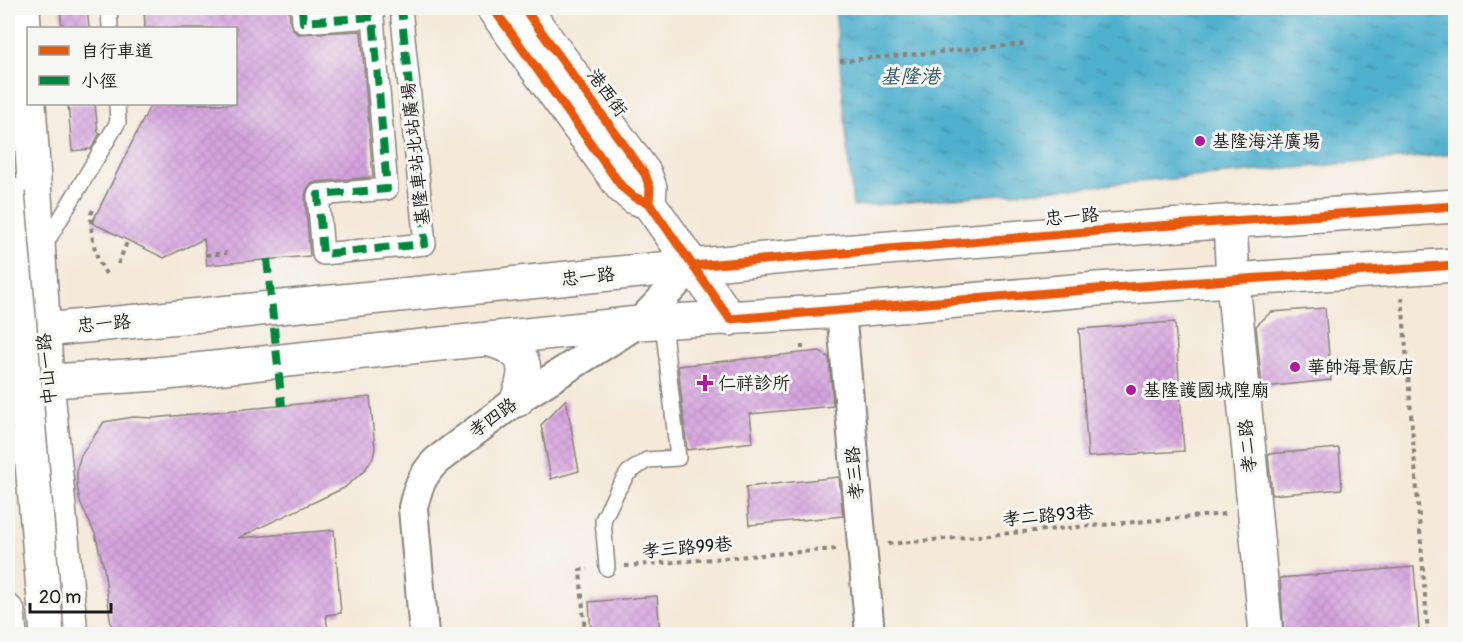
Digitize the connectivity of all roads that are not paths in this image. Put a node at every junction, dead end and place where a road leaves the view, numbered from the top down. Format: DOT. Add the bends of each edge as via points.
graph roads {
  1 [pos="23,8"];
  2 [pos="109,8"];
  3 [pos="302,8"];
  4 [pos="401,8"];
  5 [pos="493,8"];
  6 [pos="524,8"];
  7 [pos="110,27"];
  8 [pos="27,76"];
  9 [pos="29,105"];
  10 [pos="117,105"];
  11 [pos="8,193"];
  12 [pos="649,203"];
  13 [pos="1455,207"];
  14 [pos="1222,222"];
  15 [pos="39,255"];
  16 [pos="1455,265"];
  17 [pos="693,266"];
  18 [pos="1224,282"];
  19 [pos="841,311"];
  20 [pos="730,319"];
  21 [pos="651,323"];
  22 [pos="44,330"];
  23 [pos="8,333"];
  24 [pos="488,339"];
  25 [pos="47,380"];
  26 [pos="8,384"];
  27 [pos="517,400"];
  28 [pos="607,568"];
  29 [pos="8,612"];
  30 [pos="10,634"];
  31 [pos="47,634"];
  32 [pos="71,634"];
  33 [pos="424,634"];
  34 [pos="870,634"];
  35 [pos="1248,634"];
  36 [pos="1266,634"];
  1 -- 8 [label="main road"];
  2 -- 7 [label="lane"];
  3 -- 4 [label="street, 基隆車站北站廣場" via="303,22 373,16 387,189 318,195 323,254 425,244"];
  5 -- 12 [label="main road, 港西街" via="622,187"];
  6 -- 12 [label="main road, 港西街" via="645,174 650,188"];
  9 -- 15 [label="main road, 中山一路"];
  10 -- 15 [label="lane" via="118,122"];
  11 -- 31 [label="main road, bridge"];
  12 -- 17 [label="main road, 港西街"];
  13 -- 14 [label="main road, 忠一路"];
  14 -- 17 [label="main road, 忠一路"];
  14 -- 18 [label="main road, 孝二路"];
  15 -- 22 [label="main road, 中山一路"];
  16 -- 18 [label="main road"];
  17 -- 20 [label="main road, 港西街"];
  17 -- 21 [label="street, 孝四路"];
  17 -- 22 [label="main road, 忠一路"];
  18 -- 19 [label="main road"];
  18 -- 35 [label="main road, 孝二路"];
  18 -- 36 [label="main road, 孝二路"];
  19 -- 20 [label="main road"];
  19 -- 34 [label="street, 孝三路"];
  20 -- 21 [label="main road"];
  21 -- 24 [label="main road"];
  21 -- 27 [label="street, 孝四路"];
  21 -- 28 [label="lane" via="678,458 647,460 628,473 603,520"];
  22 -- 23 [label="main road, 忠一路"];
  22 -- 25 [label="main road, 中山一路"];
  24 -- 25 [label="main road" via="158,374"];
  24 -- 27 [label="main road" via="519,354 523,380"];
  25 -- 26 [label="main road"];
  25 -- 32 [label="main road, 中山一路"];
  27 -- 33 [label="street, 孝四路" via="436,461 417,490 413,508"];
  29 -- 30 [label="main road"];
}
